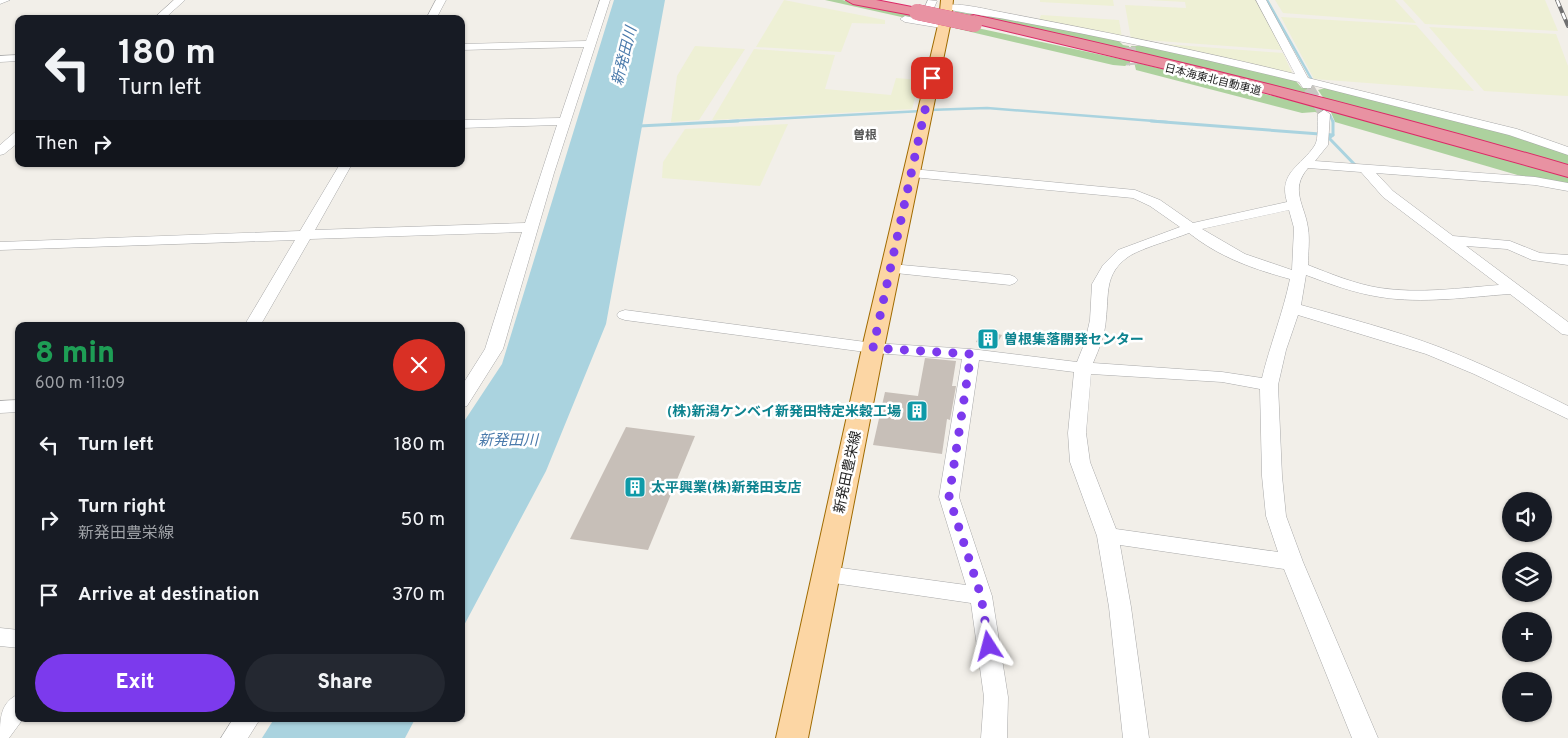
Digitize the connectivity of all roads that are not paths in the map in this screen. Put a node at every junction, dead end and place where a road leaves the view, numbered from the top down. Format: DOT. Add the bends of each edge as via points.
graph roads {
  1 [pos="5,0"];
  2 [pos="180,0"];
  3 [pos="441,0"];
  4 [pos="605,0"];
  5 [pos="853,0"];
  6 [pos="877,0"];
  7 [pos="1261,0"];
  8 [pos="0,1"];
  9 [pos="930,10"];
  10 [pos="163,15"];
  11 [pos="433,15"];
  12 [pos="590,44"];
  13 [pos="465,47"];
  14 [pos="15,58"];
  15 [pos="0,59"];
  16 [pos="1306,85"];
  17 [pos="1325,117"];
  18 [pos="565,121"];
  19 [pos="465,124"];
  20 [pos="15,137"];
  21 [pos="0,138"];
  22 [pos="15,139"];
  23 [pos="0,151"];
  24 [pos="1568,151"];
  25 [pos="1304,164"];
  26 [pos="344,167"];
  27 [pos="1366,170"];
  28 [pos="912,173"];
  29 [pos="1568,173"];
  30 [pos="1568,187"];
  31 [pos="1293,205"];
  32 [pos="530,227"];
  33 [pos="1192,227"];
  34 [pos="305,235"];
  35 [pos="1451,240"];
  36 [pos="0,246"];
  37 [pos="1568,260"];
  38 [pos="890,269"];
  39 [pos="1300,272"];
  40 [pos="1010,280"];
  41 [pos="1512,288"];
  42 [pos="1292,308"];
  43 [pos="625,315"];
  44 [pos="254,322"];
  45 [pos="1568,330"];
  46 [pos="873,348"];
  47 [pos="971,354"];
  48 [pos="1082,368"];
  49 [pos="1269,385"];
  50 [pos="467,386"];
  51 [pos="15,406"];
  52 [pos="0,407"];
  53 [pos="1568,413"];
  54 [pos="1108,536"];
  55 [pos="1292,562"];
  56 [pos="827,574"];
  57 [pos="981,596"];
  58 [pos="0,637"];
  59 [pos="15,638"];
  60 [pos="15,710"];
  61 [pos="245,722"];
  62 [pos="0,730"];
  63 [pos="234,738"];
  64 [pos="792,738"];
  65 [pos="994,738"];
  66 [pos="1136,738"];
  67 [pos="1365,738"];
  1 -- 8 [label="street"];
  2 -- 10 [label="street"];
  3 -- 11 [label="street"];
  4 -- 12 [label="street"];
  5 -- 9 [label="highway, 日本海東北自動車道"];
  6 -- 9 [label="highway, 日本海東北自動車道"];
  7 -- 16 [label="street"];
  9 -- 16 [label="street" via="978,10 1129,44 1200,56"];
  9 -- 28 [label="main road, 新発田豊栄線"];
  9 -- 29 [label="highway, 日本海東北自動車道, bridge" via="1315,104"];
  12 -- 13 [label="street"];
  12 -- 18 [label="street"];
  14 -- 15 [label="street"];
  16 -- 24 [label="street" via="1512,132"];
  17 -- 25 [label="street" via="1322,145"];
  18 -- 19 [label="street"];
  18 -- 32 [label="street"];
  20 -- 21 [label="street"];
  22 -- 23 [label="street"];
  25 -- 27 [label="street"];
  25 -- 31 [label="street" via="1295,175 1291,193"];
  26 -- 34 [label="street"];
  27 -- 30 [label="street" via="1536,181"];
  27 -- 35 [label="street" via="1388,194"];
  28 -- 33 [label="street" via="1135,194 1155,201"];
  28 -- 38 [label="main road, 新発田豊栄線"];
  31 -- 33 [label="street"];
  31 -- 39 [label="street" via="1301,228"];
  32 -- 34 [label="street"];
  32 -- 50 [label="street" via="494,349"];
  33 -- 39 [label="street" via="1205,238 1258,266"];
  33 -- 48 [label="street" via="1122,253 1108,268 1100,284 1093,342"];
  34 -- 36 [label="street"];
  34 -- 44 [label="street"];
  35 -- 37 [label="street" via="1510,245 1537,257"];
  35 -- 41 [label="street"];
  38 -- 40 [label="street"];
  38 -- 46 [label="main road, 新発田豊栄線"];
  39 -- 41 [label="street" via="1381,293 1422,294"];
  39 -- 42 [label="street"];
  41 -- 45 [label="street"];
  42 -- 49 [label="street"];
  42 -- 53 [label="street" via="1450,358"];
  43 -- 46 [label="street"];
  46 -- 47 [label="street"];
  46 -- 56 [label="main road, 新発田豊栄線"];
  47 -- 48 [label="street"];
  47 -- 57 [label="street" via="949,497"];
  48 -- 49 [label="street" via="1222,377"];
  48 -- 54 [label="street" via="1078,433 1080,462"];
  49 -- 55 [label="street" via="1276,516"];
  51 -- 52 [label="street"];
  54 -- 55 [label="street"];
  54 -- 66 [label="street"];
  55 -- 67 [label="street"];
  56 -- 57 [label="street"];
  56 -- 64 [label="main road, 新発田豊栄線"];
  57 -- 65 [label="street" via="996,697"];
  58 -- 59 [label="street"];
  60 -- 62 [label="street"];
  61 -- 63 [label="street"];
}
